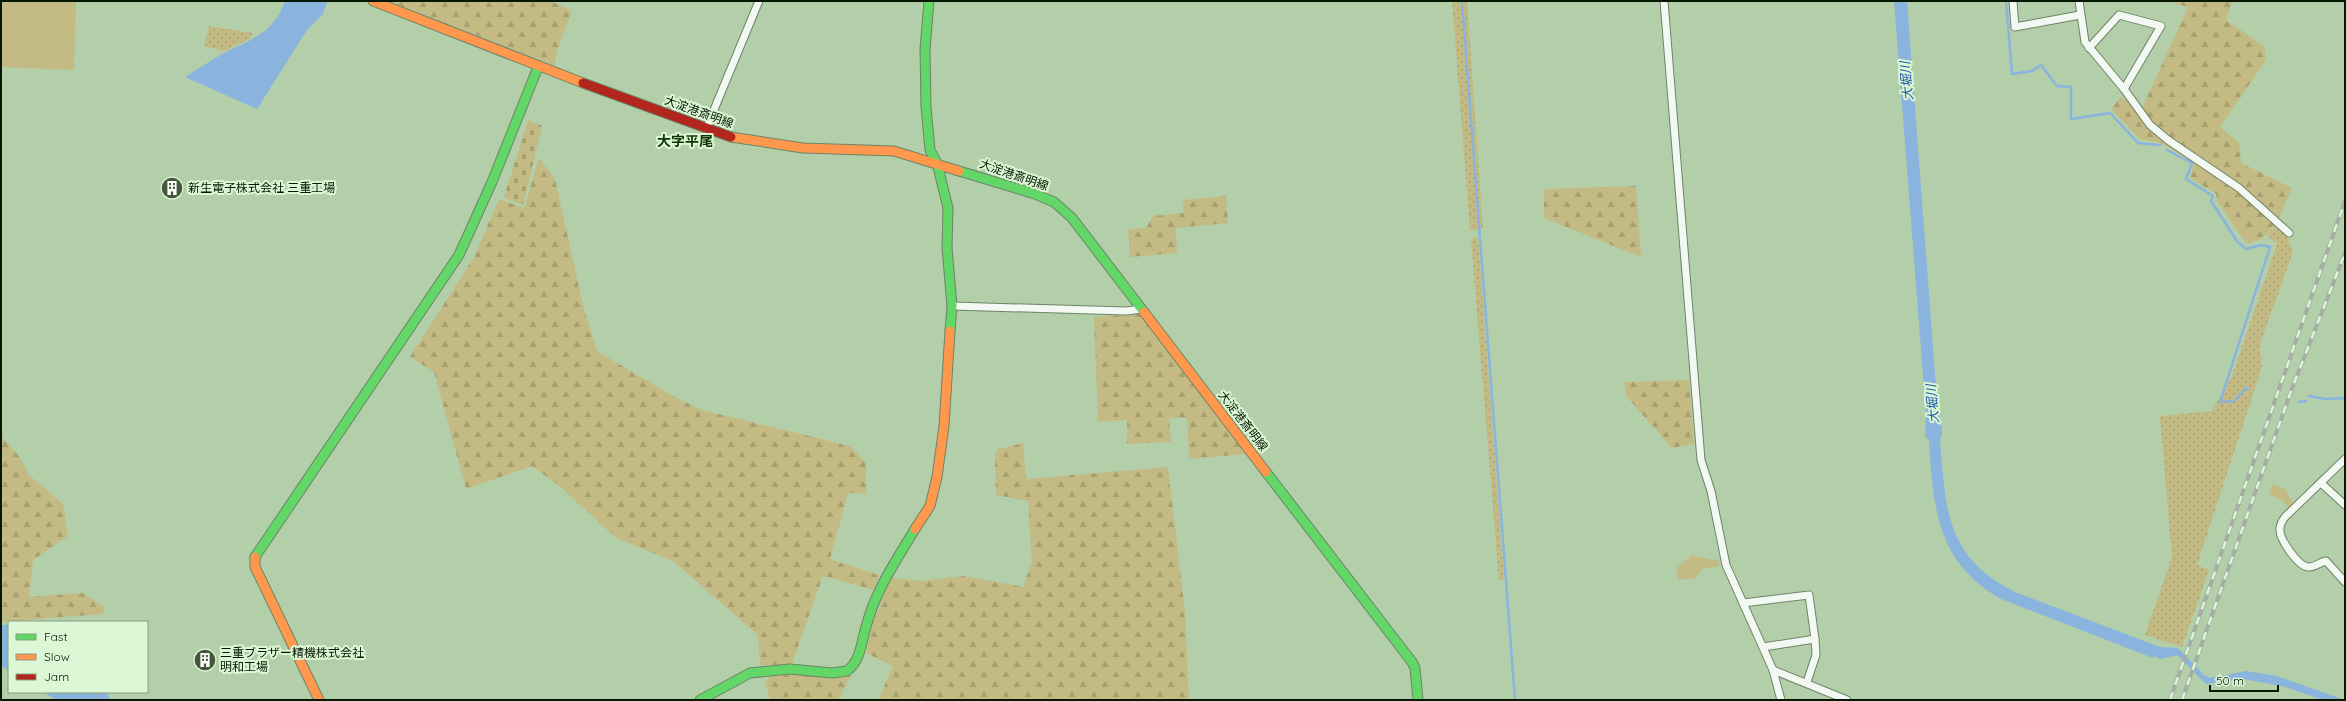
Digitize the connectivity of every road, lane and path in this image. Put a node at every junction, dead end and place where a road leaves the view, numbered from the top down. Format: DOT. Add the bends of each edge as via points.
graph roads {
  1 [pos="373,1"];
  2 [pos="759,1"];
  3 [pos="928,1"];
  4 [pos="1664,1"];
  5 [pos="2013,1"];
  6 [pos="2079,1"];
  7 [pos="2080,15"];
  8 [pos="2089,48"];
  9 [pos="538,67"];
  10 [pos="2124,89"];
  11 [pos="706,129"];
  12 [pos="937,163"];
  13 [pos="2289,233"];
  14 [pos="952,306"];
  15 [pos="1141,309"];
  16 [pos="2345,459"];
  17 [pos="2321,482"];
  18 [pos="2345,505"];
  19 [pos="2345,582"];
  20 [pos="1743,603"];
  21 [pos="1815,639"];
  22 [pos="1764,647"];
  23 [pos="1773,670"];
  24 [pos="1808,682"];
  25 [pos="319,700"];
  26 [pos="700,700"];
  27 [pos="1418,700"];
  28 [pos="1781,700"];
  29 [pos="1847,700"];
  1 -- 9 [label="street, 大淀港斎明線"];
  2 -- 11 [label="street"];
  3 -- 12 [label="street" via="925,49 926,107 930,150"];
  4 -- 20 [label="street" via="1700,460 1710,491 1726,565"];
  5 -- 7 [label="street" via="2014,27"];
  6 -- 7 [label="street"];
  7 -- 8 [label="street" via="2083,36"];
  8 -- 10 [label="street"];
  8 -- 10 [label="street" via="2119,15 2161,26"];
  9 -- 11 [label="street, 大淀港斎明線"];
  9 -- 25 [label="street" via="485,200 459,255 255,556 255,567"];
  10 -- 13 [label="street" via="2158,133 2238,188"];
  11 -- 12 [label="street, 大淀港斎明線" via="724,136 803,148 894,151"];
  12 -- 14 [label="street" via="948,208 947,248"];
  12 -- 15 [label="street, 大淀港斎明線" via="1054,202 1072,218"];
  14 -- 15 [label="street"];
  14 -- 26 [label="street" via="944,426 930,506 882,582 866,625 858,658 847,671 832,673 790,669 750,672"];
  15 -- 27 [label="street, 大淀港斎明線" via="1412,662 1415,668"];
  16 -- 17 [label="street"];
  17 -- 18 [label="street"];
  17 -- 19 [label="street" via="2285,517 2280,534 2291,554 2304,565 2310,567 2326,561"];
  20 -- 21 [label="street" via="1810,595"];
  20 -- 22 [label="street"];
  21 -- 22 [label="street"];
  21 -- 24 [label="street" via="1816,655"];
  22 -- 23 [label="street"];
  23 -- 24 [label="street"];
  23 -- 28 [label="street"];
  24 -- 29 [label="street"];
}
